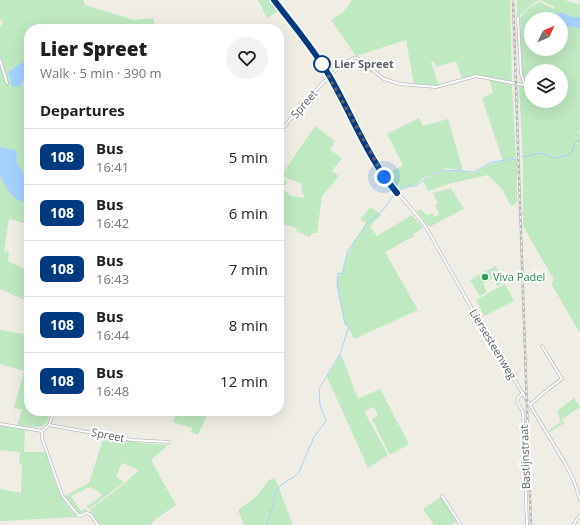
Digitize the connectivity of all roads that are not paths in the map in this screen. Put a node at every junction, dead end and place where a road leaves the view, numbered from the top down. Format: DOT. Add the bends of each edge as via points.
graph roads {
  1 [pos="274,0"];
  2 [pos="518,18"];
  3 [pos="0,60"];
  4 [pos="329,76"];
  5 [pos="7,83"];
  6 [pos="284,127"];
  7 [pos="542,346"];
  8 [pos="523,394"];
  9 [pos="530,406"];
  10 [pos="52,416"];
  11 [pos="0,424"];
  12 [pos="49,425"];
  13 [pos="42,431"];
  14 [pos="169,442"];
  15 [pos="442,496"];
  16 [pos="580,500"];
  17 [pos="580,514"];
  18 [pos="98,525"];
  19 [pos="460,525"];
  20 [pos="527,525"];
  21 [pos="573,525"];
  1 -- 4 [label="street, Liersesteenweg"];
  2 -- 4 [label="street, Spreet" via="523,85 476,76 436,87 400,84 384,79 355,57"];
  3 -- 5 [label="street"];
  4 -- 6 [label="street, Spreet"];
  4 -- 8 [label="street, Liersesteenweg" via="380,171 427,229"];
  7 -- 9 [label="street" via="562,379"];
  8 -- 9 [label="street, Liersesteenweg"];
  8 -- 20 [label="street, Bastijnstraat" via="517,402 523,413"];
  9 -- 16 [label="street, Liersesteenweg" via="572,475"];
  10 -- 12 [label="street"];
  11 -- 13 [label="street"];
  12 -- 13 [label="street"];
  12 -- 14 [label="street, Spreet" via="132,440"];
  13 -- 18 [label="street" via="44,445 64,498 78,515 90,514"];
  15 -- 19 [label="street"];
  17 -- 21 [label="street"];
}
